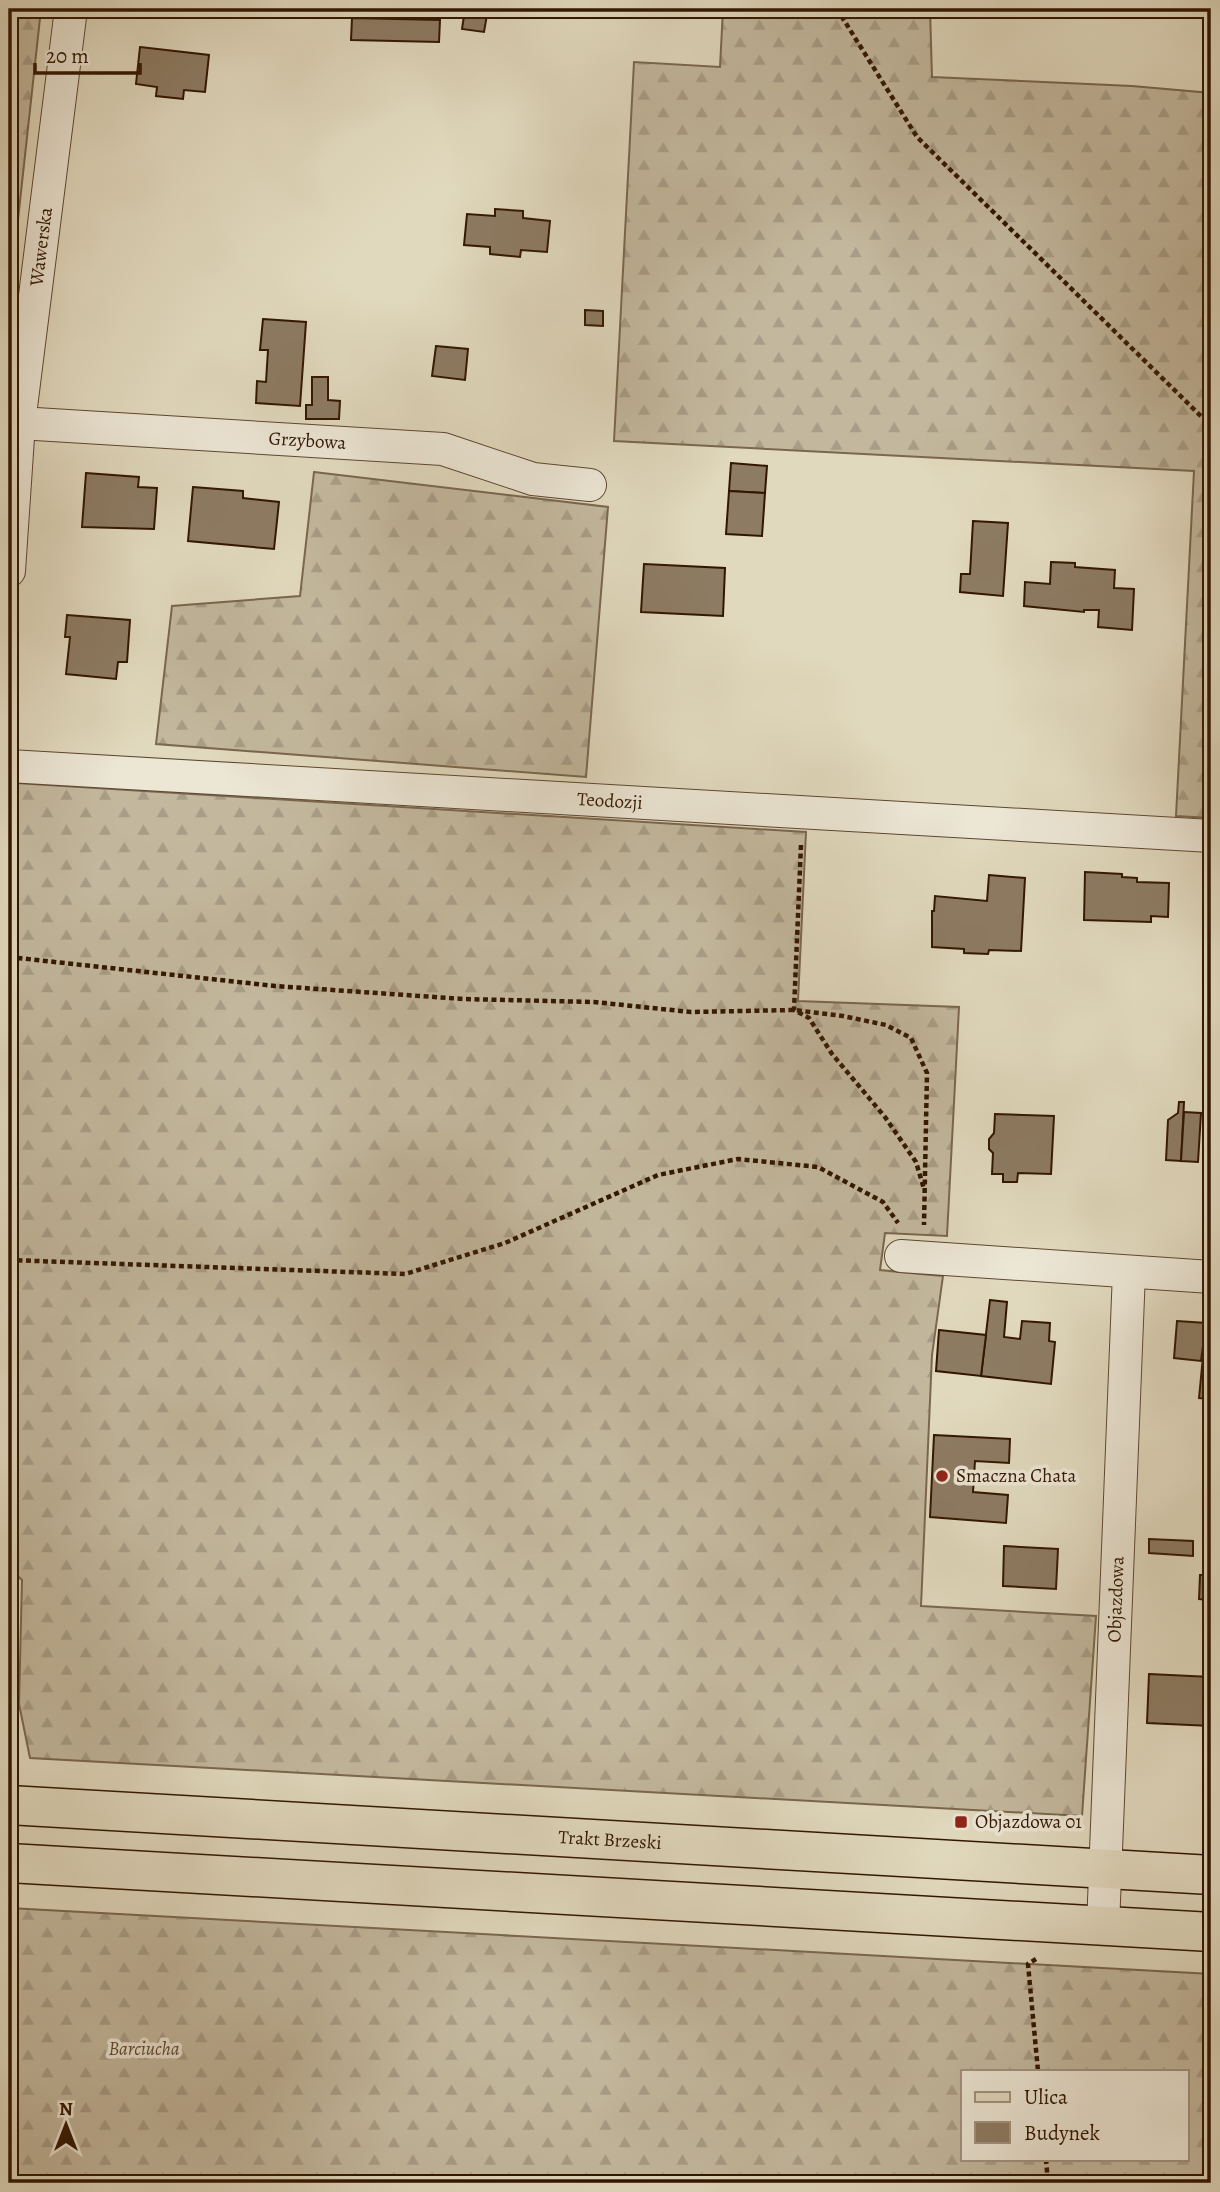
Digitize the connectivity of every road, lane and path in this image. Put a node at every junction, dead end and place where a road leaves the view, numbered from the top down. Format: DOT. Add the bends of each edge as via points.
graph roads {
  1 [pos="71,9"];
  2 [pos="837,9"];
  3 [pos="19,423"];
  4 [pos="1211,426"];
  5 [pos="590,485"];
  6 [pos="9,571"];
  7 [pos="9,766"];
  8 [pos="803,811"];
  9 [pos="1211,835"];
  10 [pos="9,957"];
  11 [pos="794,1010"];
  12 [pos="925,1194"];
  13 [pos="912,1256"];
  14 [pos="9,1260"];
  15 [pos="1129,1272"];
  16 [pos="1211,1277"];
  17 [pos="9,1805"];
  18 [pos="9,1863"];
  19 [pos="1104,1869"];
  20 [pos="1211,1875"];
  21 [pos="1103,1926"];
  22 [pos="1211,1932"];
  23 [pos="1038,1958"];
  24 [pos="1038,2070"];
  25 [pos="1046,2160"];
  26 [pos="1048,2183"];
  1 -- 3 [label="street, Wawerska"];
  2 -- 4 [label="path" via="918,137"];
  3 -- 5 [label="street, Grzybowa" via="443,449 533,479"];
  3 -- 6 [label="street, Wawerska"];
  7 -- 8 [label="street, Teodozji"];
  8 -- 9 [label="street, Teodozji"];
  8 -- 11 [label="path"];
  10 -- 11 [label="path" via="275,986 463,999 594,1002 691,1012"];
  11 -- 12 [label="path" via="809,1018 832,1054 885,1117 916,1161"];
  11 -- 12 [label="path" via="886,1025 911,1038 927,1073"];
  12 -- 13 [label="path"];
  13 -- 14 [label="path" via="883,1202 818,1167 738,1159 658,1175 505,1243 405,1273"];
  13 -- 15 [label="street"];
  15 -- 16 [label="street"];
  15 -- 19 [label="street, Objazdowa"];
  17 -- 19 [label="main road, Trakt Brzeski"];
  18 -- 21 [label="main road"];
  19 -- 20 [label="main road, Trakt Brzeski"];
  19 -- 21 [label="street, Objazdowa"];
  21 -- 22 [label="main road"];
  23 -- 24 [label="path" via="1028,1964"];
  25 -- 26 [label="path"];
}
